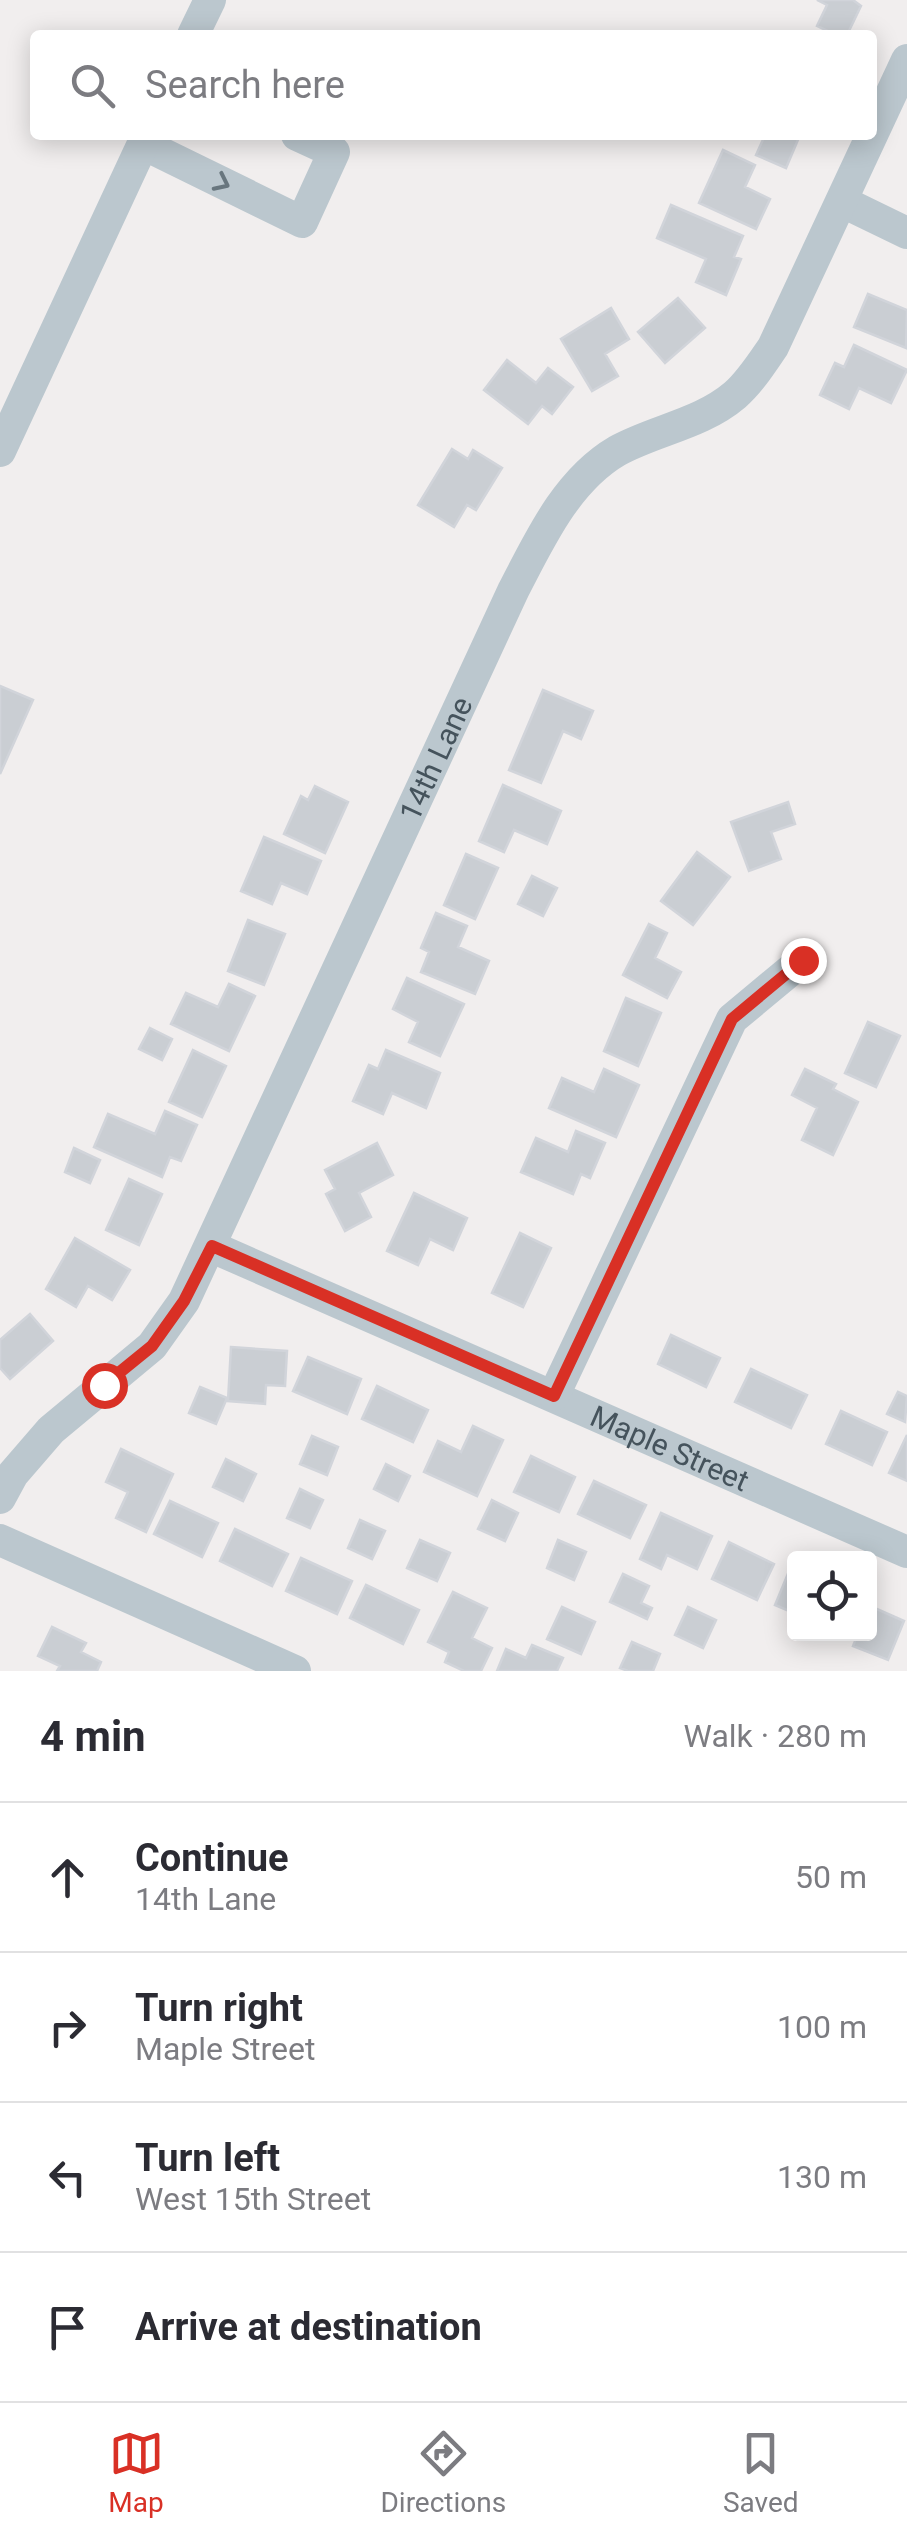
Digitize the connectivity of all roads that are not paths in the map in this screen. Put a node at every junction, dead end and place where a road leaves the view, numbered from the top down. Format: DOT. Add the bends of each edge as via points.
graph roads {
  1 [pos="907,60"];
  2 [pos="877,126"];
  3 [pos="145,140"];
  4 [pos="149,140"];
  5 [pos="308,140"];
  6 [pos="870,140"];
  7 [pos="183,148"];
  8 [pos="842,202"];
  9 [pos="907,233"];
  10 [pos="0,451"];
  11 [pos="803,960"];
  12 [pos="212,1246"];
  13 [pos="554,1396"];
  14 [pos="0,1498"];
  15 [pos="0,1540"];
  16 [pos="907,1552"];
  17 [pos="295,1671"];
  1 -- 2 [label="street, 14th Lane"];
  3 -- 10 [label="street"];
  4 -- 7 [label="street"];
  7 -- 5 [label="street, one-way" via="302,222 334,152"];
  6 -- 8 [label="street, 14th Lane"];
  8 -- 9 [label="street"];
  8 -- 12 [label="street, 14th Lane" via="774,347 736,394 616,452 558,510 513,591"];
  11 -- 13 [label="street" via="732,1019"];
  12 -- 13 [label="street, Maple Street"];
  12 -- 14 [label="street, 14th Lane" via="152,1346 51,1430"];
  13 -- 16 [label="street, Maple Street"];
  15 -- 17 [label="street"];
}
